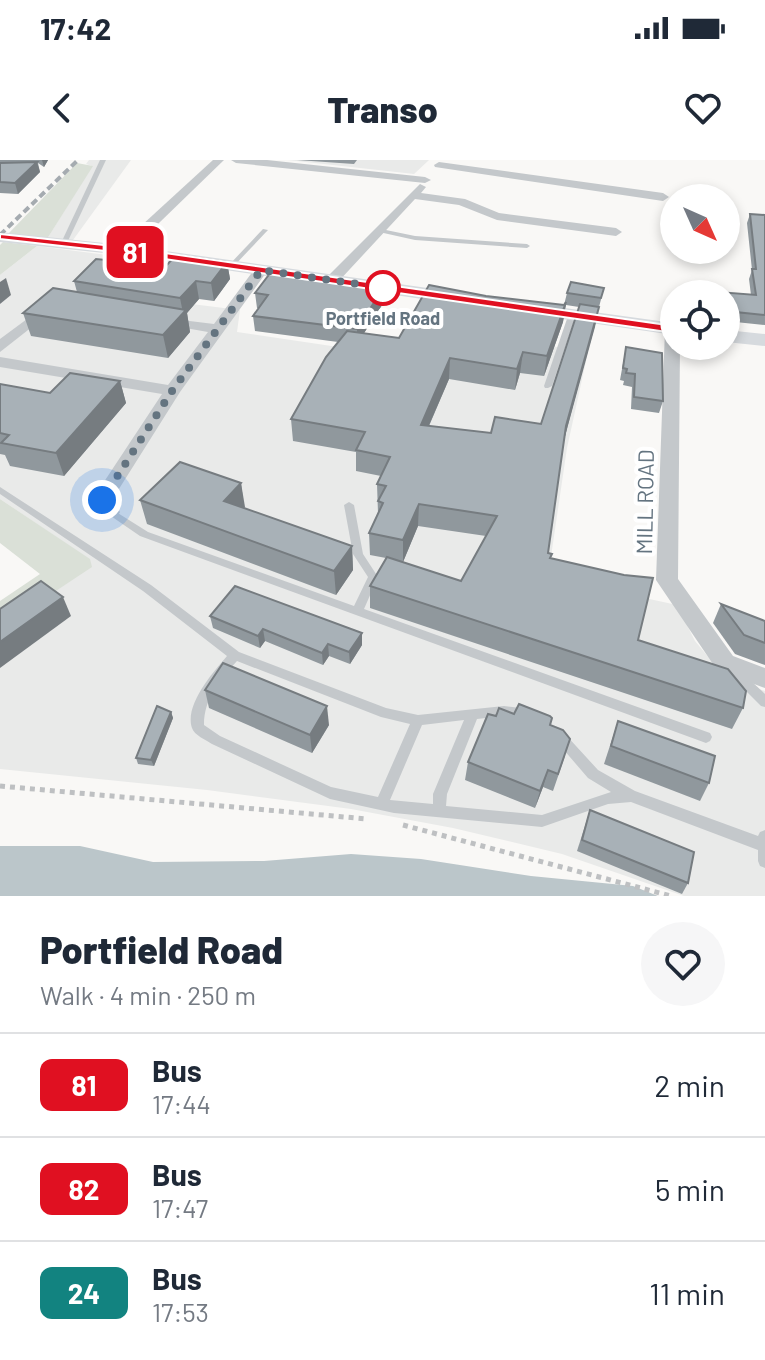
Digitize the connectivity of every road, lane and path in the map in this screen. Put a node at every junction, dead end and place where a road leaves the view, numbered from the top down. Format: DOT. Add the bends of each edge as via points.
graph roads {
  1 [pos="103,160"];
  2 [pos="219,160"];
  3 [pos="236,160"];
  4 [pos="442,162"];
  5 [pos="425,180"];
  6 [pos="414,195"];
  7 [pos="660,197"];
  8 [pos="265,230"];
  9 [pos="381,231"];
  10 [pos="616,232"];
  11 [pos="0,237"];
  12 [pos="64,243"];
  13 [pos="527,246"];
  14 [pos="123,250"];
  15 [pos="231,266"];
  16 [pos="261,270"];
  17 [pos="332,280"];
  18 [pos="55,302"];
  19 [pos="482,302"];
  20 [pos="512,306"];
  21 [pos="572,315"];
  22 [pos="143,317"];
  23 [pos="660,327"];
  24 [pos="216,329"];
  25 [pos="740,337"];
  26 [pos="765,340"];
  27 [pos="0,347"];
  28 [pos="672,360"];
  29 [pos="0,362"];
  30 [pos="548,386"];
  31 [pos="172,391"];
  32 [pos="0,490"];
  33 [pos="349,505"];
  34 [pos="110,512"];
  35 [pos="357,612"];
  36 [pos="235,655"];
  37 [pos="725,663"];
  38 [pos="765,678"];
  39 [pos="765,702"];
  40 [pos="473,714"];
  41 [pos="537,719"];
  42 [pos="418,720"];
  43 [pos="550,726"];
  44 [pos="706,737"];
  45 [pos="0,786"];
  46 [pos="631,796"];
  47 [pos="382,804"];
  48 [pos="439,812"];
  49 [pos="383,820"];
  50 [pos="398,824"];
  51 [pos="765,837"];
  52 [pos="764,845"];
  53 [pos="765,861"];
  54 [pos="671,896"];
  1 -- 12 [label="lane"];
  2 -- 14 [label="street"];
  3 -- 5 [label="street"];
  4 -- 5 [label="street"];
  4 -- 7 [label="street"];
  5 -- 6 [label="street"];
  6 -- 9 [label="street"];
  6 -- 10 [label="street" via="461,202 497,216"];
  8 -- 15 [label="lane"];
  9 -- 13 [label="lane"];
  9 -- 17 [label="street"];
  11 -- 12 [label="main road"];
  12 -- 14 [label="main road"];
  14 -- 15 [label="main road"];
  15 -- 16 [label="main road"];
  16 -- 17 [label="main road"];
  16 -- 24 [label="street"];
  17 -- 19 [label="main road"];
  18 -- 27 [label="street" via="12,332"];
  20 -- 21 [label="main road"];
  21 -- 23 [label="main road"];
  21 -- 30 [label="lane"];
  22 -- 24 [label="street"];
  24 -- 31 [label="street"];
  25 -- 26 [label="main road"];
  28 -- 37 [label="street, MILL ROAD" via="667,580"];
  29 -- 31 [label="street"];
  31 -- 34 [label="street" via="102,500"];
  32 -- 36 [label="lane" via="147,588"];
  33 -- 35 [label="lane" via="358,554 373,577"];
  34 -- 35 [label="lane" via="144,534"];
  35 -- 44 [label="lane"];
  36 -- 42 [label="lane" via="385,713"];
  36 -- 47 [label="lane" via="208,685 196,711 198,728 330,793"];
  37 -- 38 [label="street"];
  37 -- 39 [label="lane"];
  40 -- 41 [label="lane" via="523,712"];
  40 -- 42 [label="lane"];
  40 -- 48 [label="lane" via="440,794"];
  42 -- 47 [label="lane"];
  43 -- 46 [label="lane" via="593,774"];
  45 -- 49 [label="path"];
  46 -- 48 [label="lane" via="608,798 542,821"];
  46 -- 52 [label="lane"];
  47 -- 48 [label="lane"];
  50 -- 54 [label="path"];
  51 -- 52 [label="lane"];
  52 -- 53 [label="lane"];
}
